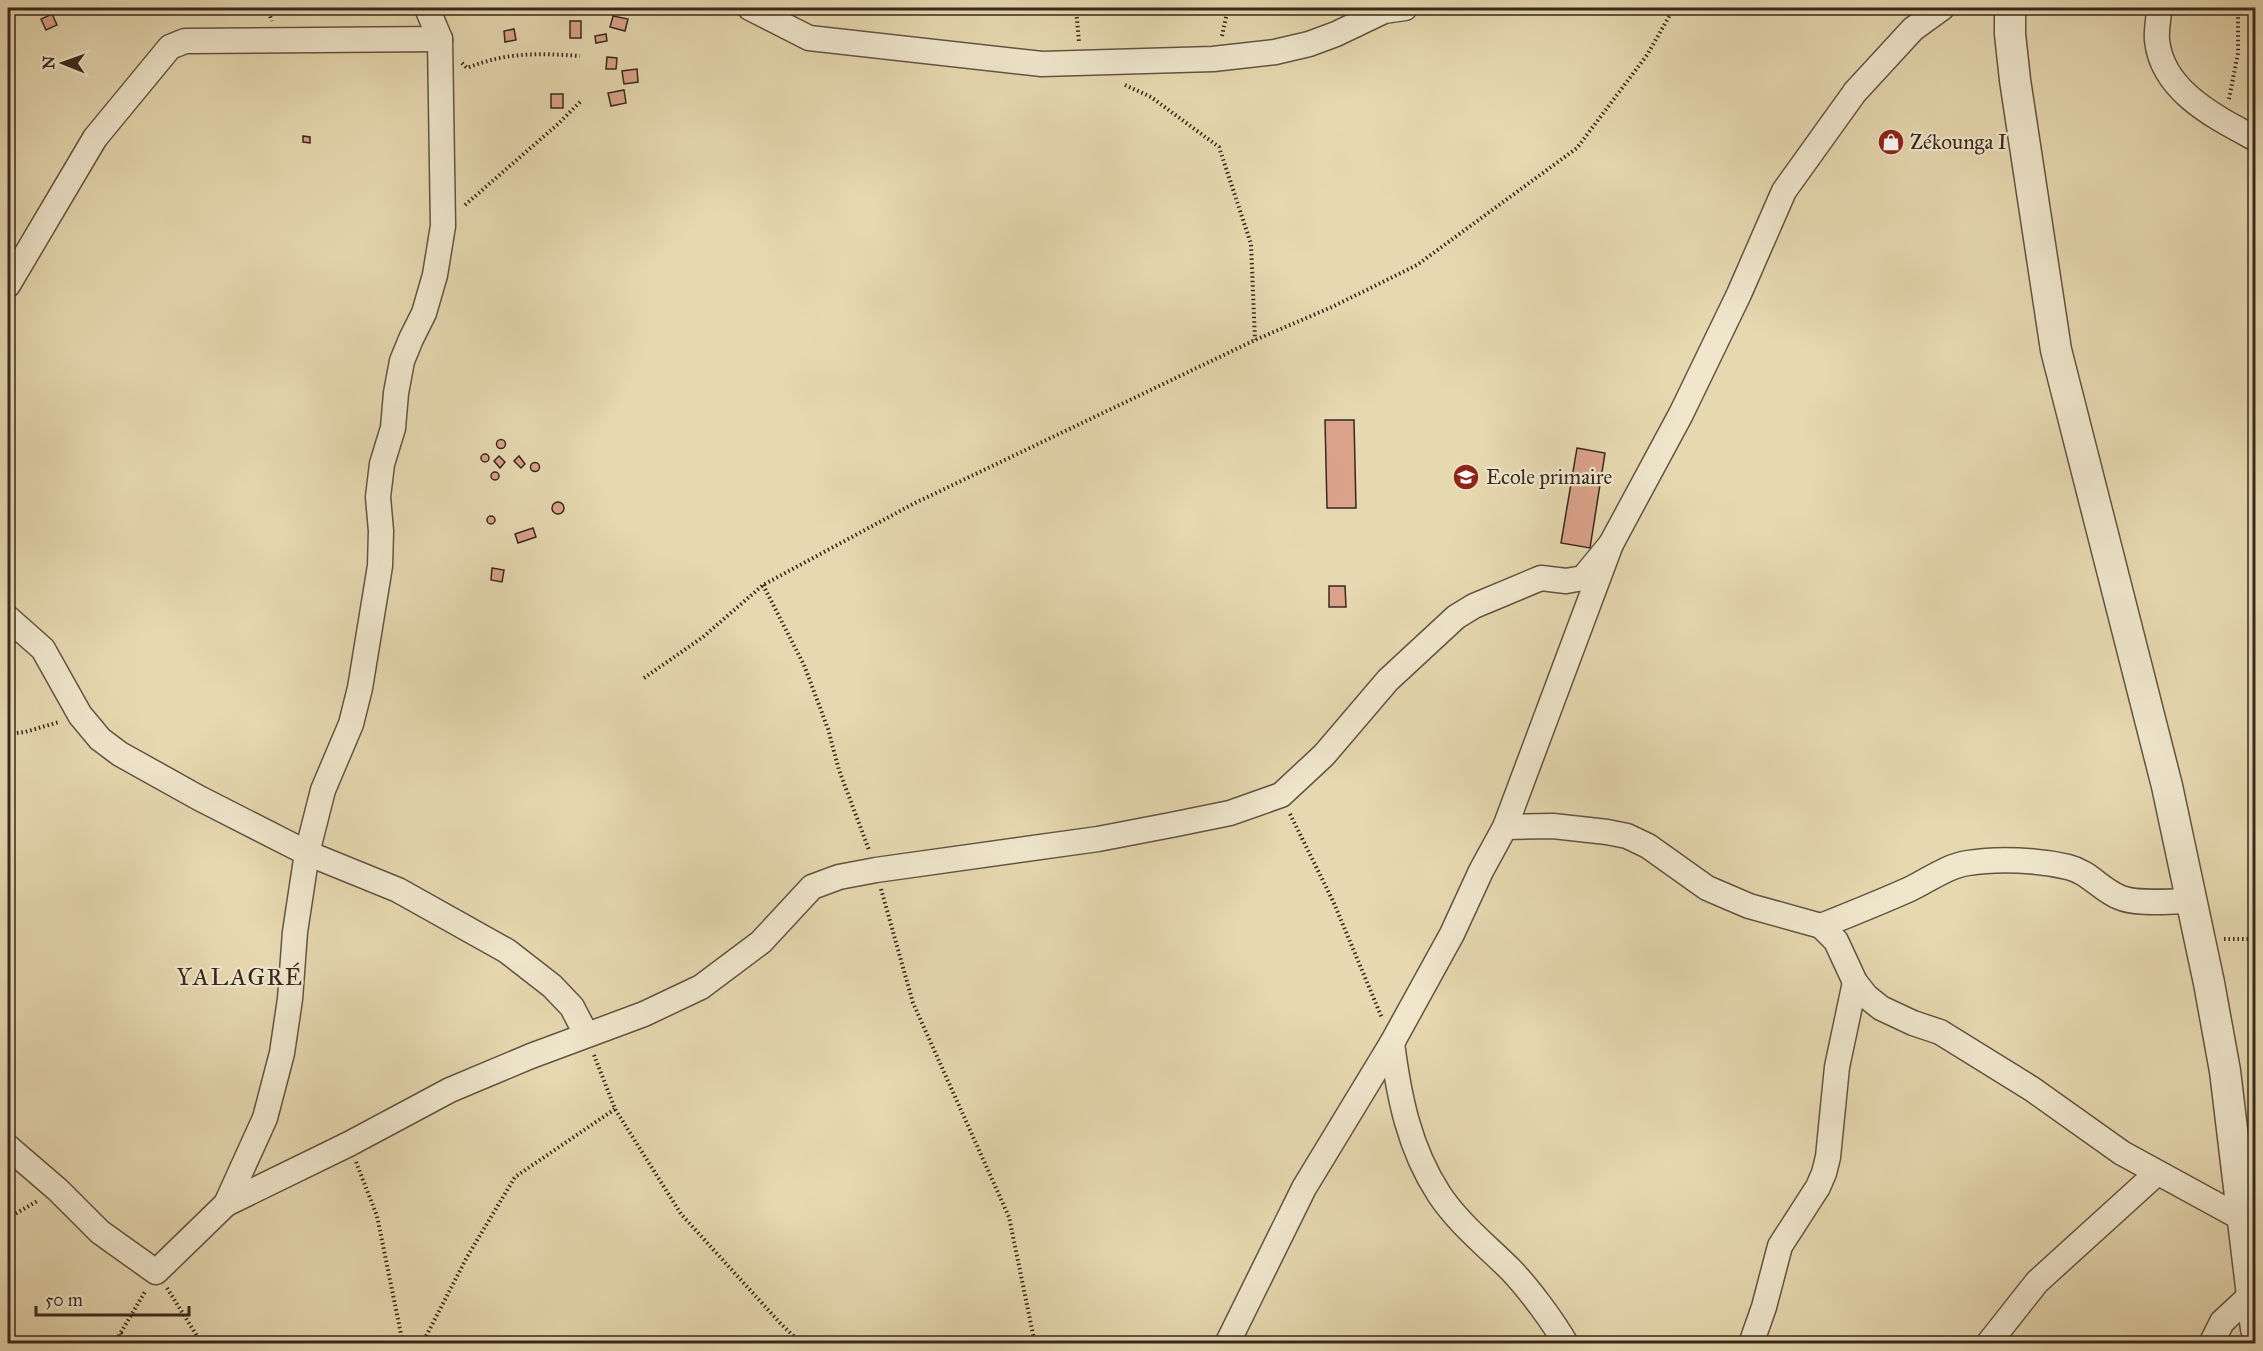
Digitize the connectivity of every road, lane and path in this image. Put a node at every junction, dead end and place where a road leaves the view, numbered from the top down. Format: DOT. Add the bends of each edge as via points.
graph roads {
  1 [pos="427,8"];
  2 [pos="750,8"];
  3 [pos="1076,8"];
  4 [pos="1228,8"];
  5 [pos="1405,8"];
  6 [pos="1674,8"];
  7 [pos="1942,8"];
  8 [pos="2010,8"];
  9 [pos="2159,8"];
  10 [pos="2238,8"];
  11 [pos="440,39"];
  12 [pos="580,56"];
  13 [pos="1213,59"];
  14 [pos="1081,63"];
  15 [pos="1121,82"];
  16 [pos="582,100"];
  17 [pos="2224,122"];
  18 [pos="2256,139"];
  19 [pos="443,226"];
  20 [pos="8,285"];
  21 [pos="1255,340"];
  22 [pos="1611,544"];
  23 [pos="763,585"];
  24 [pos="8,618"];
  25 [pos="644,678"];
  26 [pos="80,715"];
  27 [pos="8,734"];
  28 [pos="1281,795"];
  29 [pos="1505,827"];
  30 [pos="307,853"];
  31 [pos="876,870"];
  32 [pos="2191,901"];
  33 [pos="1821,926"];
  34 [pos="2200,938"];
  35 [pos="2256,939"];
  36 [pos="1855,982"];
  37 [pos="586,1035"];
  38 [pos="1392,1043"];
  39 [pos="615,1109"];
  40 [pos="349,1144"];
  41 [pos="8,1147"];
  42 [pos="2157,1173"];
  43 [pos="58,1190"];
  44 [pos="226,1204"];
  45 [pos="8,1218"];
  46 [pos="2241,1218"];
  47 [pos="156,1272"];
  48 [pos="2251,1295"];
  49 [pos="2256,1329"];
  50 [pos="121,1333"];
  51 [pos="114,1344"];
  52 [pos="125,1344"];
  53 [pos="202,1344"];
  54 [pos="403,1344"];
  55 [pos="422,1344"];
  56 [pos="802,1344"];
  57 [pos="1035,1344"];
  58 [pos="1227,1344"];
  59 [pos="1566,1344"];
  60 [pos="1751,1344"];
  61 [pos="1988,1344"];
  62 [pos="2211,1344"];
  1 -- 11 [label="street"];
  2 -- 14 [label="street" via="809,38 1042,64"];
  3 -- 14 [label="path"];
  4 -- 13 [label="path"];
  5 -- 13 [label="street" via="1384,11 1309,44"];
  6 -- 21 [label="path" via="1647,55 1578,148 1417,265"];
  7 -- 22 [label="street" via="1913,30 1855,92 1784,191 1681,414"];
  8 -- 32 [label="street" via="2015,80 2056,350 2167,786"];
  9 -- 17 [label="street" via="2157,39 2166,71 2179,89"];
  10 -- 17 [label="path" via="2238,53"];
  11 -- 12 [label="path" via="467,68 489,59 534,53"];
  11 -- 19 [label="street"];
  11 -- 20 [label="street" via="185,41 170,47 95,138"];
  13 -- 14 [label="street"];
  15 -- 21 [label="path" via="1151,97 1219,147 1251,244"];
  16 -- 19 [label="path"];
  17 -- 18 [label="street"];
  19 -- 30 [label="street" via="424,313 402,361 393,428 382,464 378,496 380,566 360,688 351,724 323,790"];
  21 -- 23 [label="path" via="913,504"];
  22 -- 28 [label="street" via="1583,578 1541,578 1456,617 1388,680 1324,755"];
  22 -- 29 [label="street"];
  23 -- 25 [label="path" via="703,637"];
  23 -- 31 [label="path" via="804,665"];
  24 -- 26 [label="street" via="42,648"];
  26 -- 27 [label="path"];
  26 -- 30 [label="street" via="100,739 120,753"];
  28 -- 31 [label="street" via="1230,813 1098,839"];
  28 -- 38 [label="path" via="1333,901"];
  29 -- 33 [label="street" via="1553,826 1627,836 1648,846 1707,888 1749,906"];
  29 -- 38 [label="street"];
  30 -- 37 [label="street" via="398,890 507,951 572,1007"];
  30 -- 44 [label="street" via="282,1053 265,1118"];
  31 -- 37 [label="street" via="812,887 761,942 700,987 644,1014"];
  31 -- 57 [label="path" via="913,1003 1009,1217"];
  32 -- 33 [label="street" via="2120,898 2086,873 2069,867 2005,861 1967,863"];
  32 -- 34 [label="street"];
  33 -- 36 [label="street" via="1836,941"];
  34 -- 35 [label="path"];
  34 -- 46 [label="street" via="2225,1071"];
  36 -- 42 [label="street" via="1881,1008 1940,1032 1977,1054"];
  36 -- 60 [label="street" via="1837,1067 1826,1165 1818,1187 1780,1246"];
  37 -- 39 [label="path"];
  37 -- 40 [label="street" via="450,1090"];
  38 -- 58 [label="street" via="1304,1188"];
  38 -- 59 [label="street" via="1408,1131 1439,1195 1514,1273"];
  39 -- 55 [label="path" via="515,1177 467,1257"];
  39 -- 56 [label="path" via="681,1214"];
  40 -- 44 [label="street"];
  40 -- 54 [label="path" via="377,1216"];
  41 -- 43 [label="street"];
  42 -- 46 [label="street"];
  42 -- 61 [label="street" via="2037,1282"];
  43 -- 45 [label="path"];
  43 -- 47 [label="street" via="100,1232"];
  44 -- 47 [label="street"];
  46 -- 48 [label="street"];
  47 -- 50 [label="path"];
  47 -- 53 [label="path"];
  48 -- 49 [label="street"];
  48 -- 62 [label="street" via="2222,1323"];
  50 -- 51 [label="path"];
  50 -- 52 [label="path"];
}
